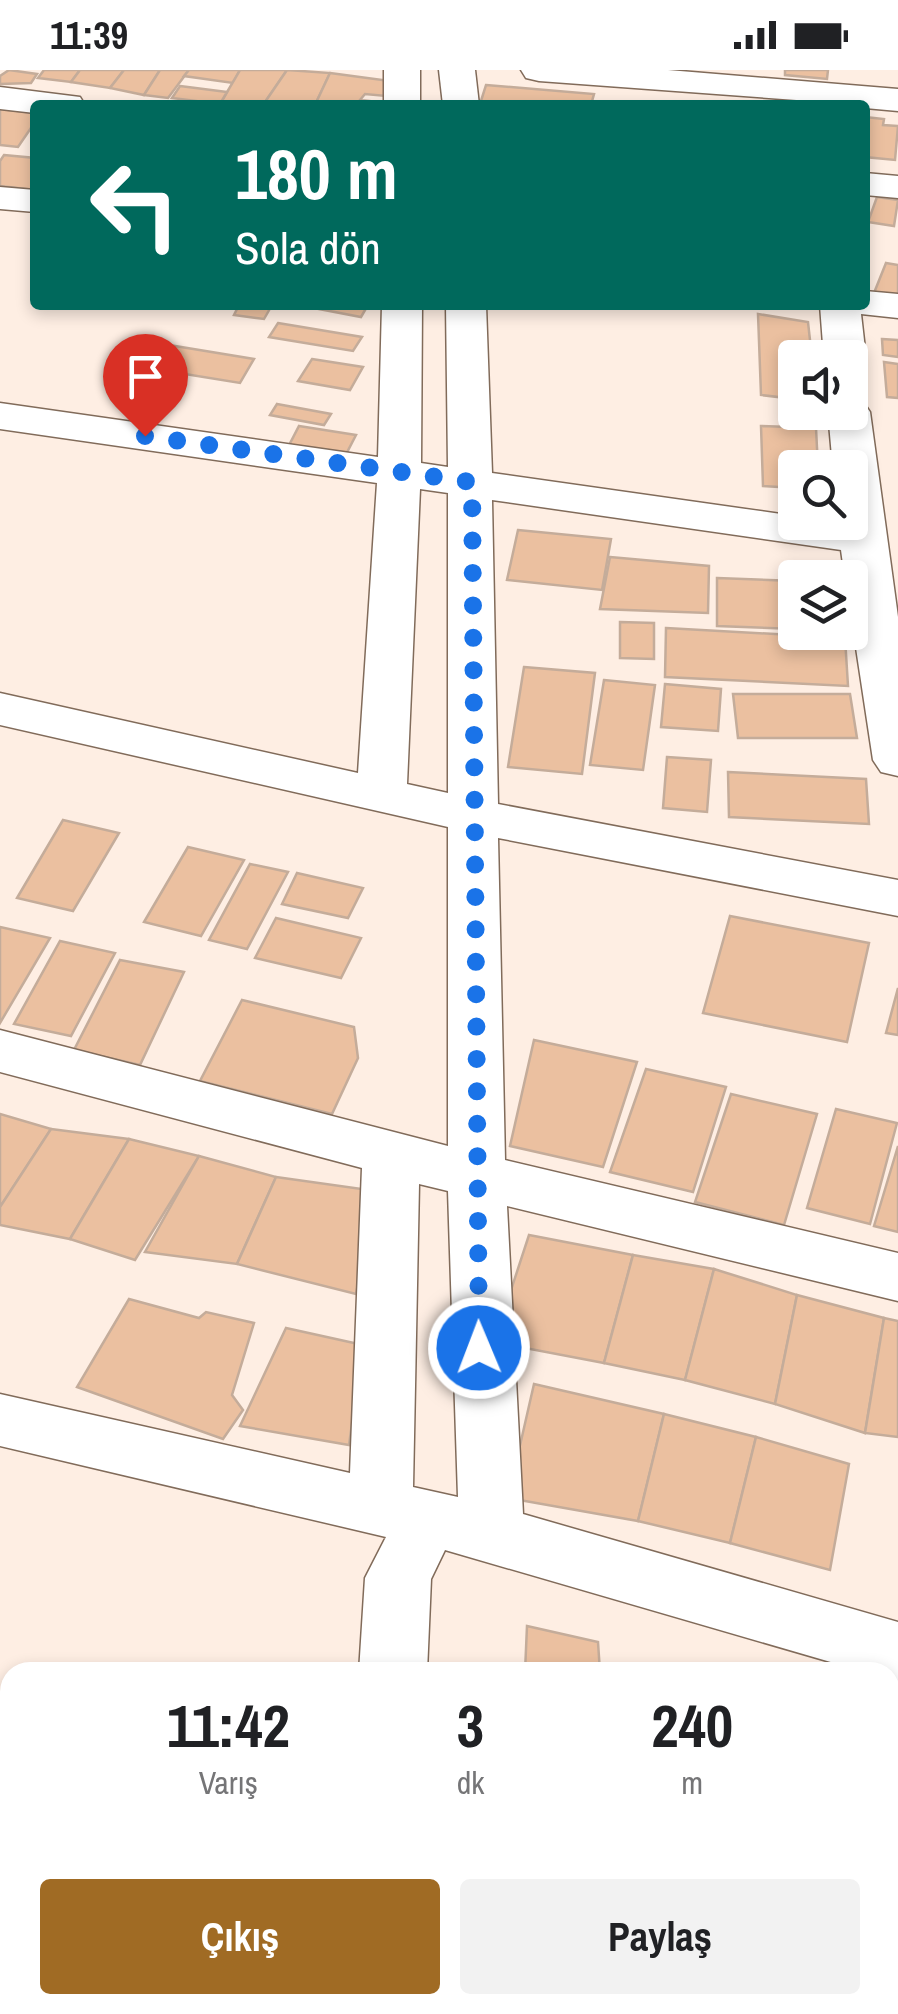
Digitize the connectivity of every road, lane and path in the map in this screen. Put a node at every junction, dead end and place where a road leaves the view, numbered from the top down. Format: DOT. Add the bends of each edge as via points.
graph roads {
  1 [pos="402,70"];
  2 [pos="457,70"];
  3 [pos="539,70"];
  4 [pos="0,98"];
  5 [pos="402,100"];
  6 [pos="461,100"];
  7 [pos="898,100"];
  8 [pos="30,101"];
  9 [pos="870,185"];
  10 [pos="898,188"];
  11 [pos="0,198"];
  12 [pos="30,201"];
  13 [pos="870,303"];
  14 [pos="898,306"];
  15 [pos="402,310"];
  16 [pos="466,310"];
  17 [pos="840,310"];
  18 [pos="843,340"];
  19 [pos="0,416"];
  20 [pos="400,472"];
  21 [pos="472,482"];
  22 [pos="778,527"];
  23 [pos="862,540"];
  24 [pos="0,709"];
  25 [pos="898,760"];
  26 [pos="382,794"];
  27 [pos="473,816"];
  28 [pos="898,898"];
  29 [pos="0,1052"];
  30 [pos="392,1154"];
  31 [pos="477,1176"];
  32 [pos="898,1277"];
  33 [pos="0,1420"];
  34 [pos="405,1511"];
  35 [pos="492,1532"];
  36 [pos="898,1652"];
  37 [pos="394,1662"];
  1 -- 5 [label="street"];
  2 -- 6 [label="street"];
  3 -- 7 [label="street"];
  4 -- 8 [label="street"];
  9 -- 10 [label="street"];
  11 -- 12 [label="street"];
  13 -- 14 [label="street"];
  15 -- 20 [label="street"];
  16 -- 21 [label="street"];
  17 -- 18 [label="street"];
  19 -- 20 [label="street"];
  20 -- 21 [label="street"];
  20 -- 26 [label="street"];
  21 -- 22 [label="street"];
  21 -- 27 [label="street"];
  23 -- 25 [label="street"];
  24 -- 26 [label="street"];
  26 -- 27 [label="street"];
  27 -- 28 [label="street"];
  27 -- 31 [label="street"];
  29 -- 30 [label="street"];
  30 -- 31 [label="street"];
  30 -- 34 [label="street"];
  31 -- 32 [label="street"];
  31 -- 35 [label="street" via="479,1348"];
  33 -- 34 [label="street"];
  34 -- 35 [label="street"];
  34 -- 37 [label="street"];
  35 -- 36 [label="street"];
}
